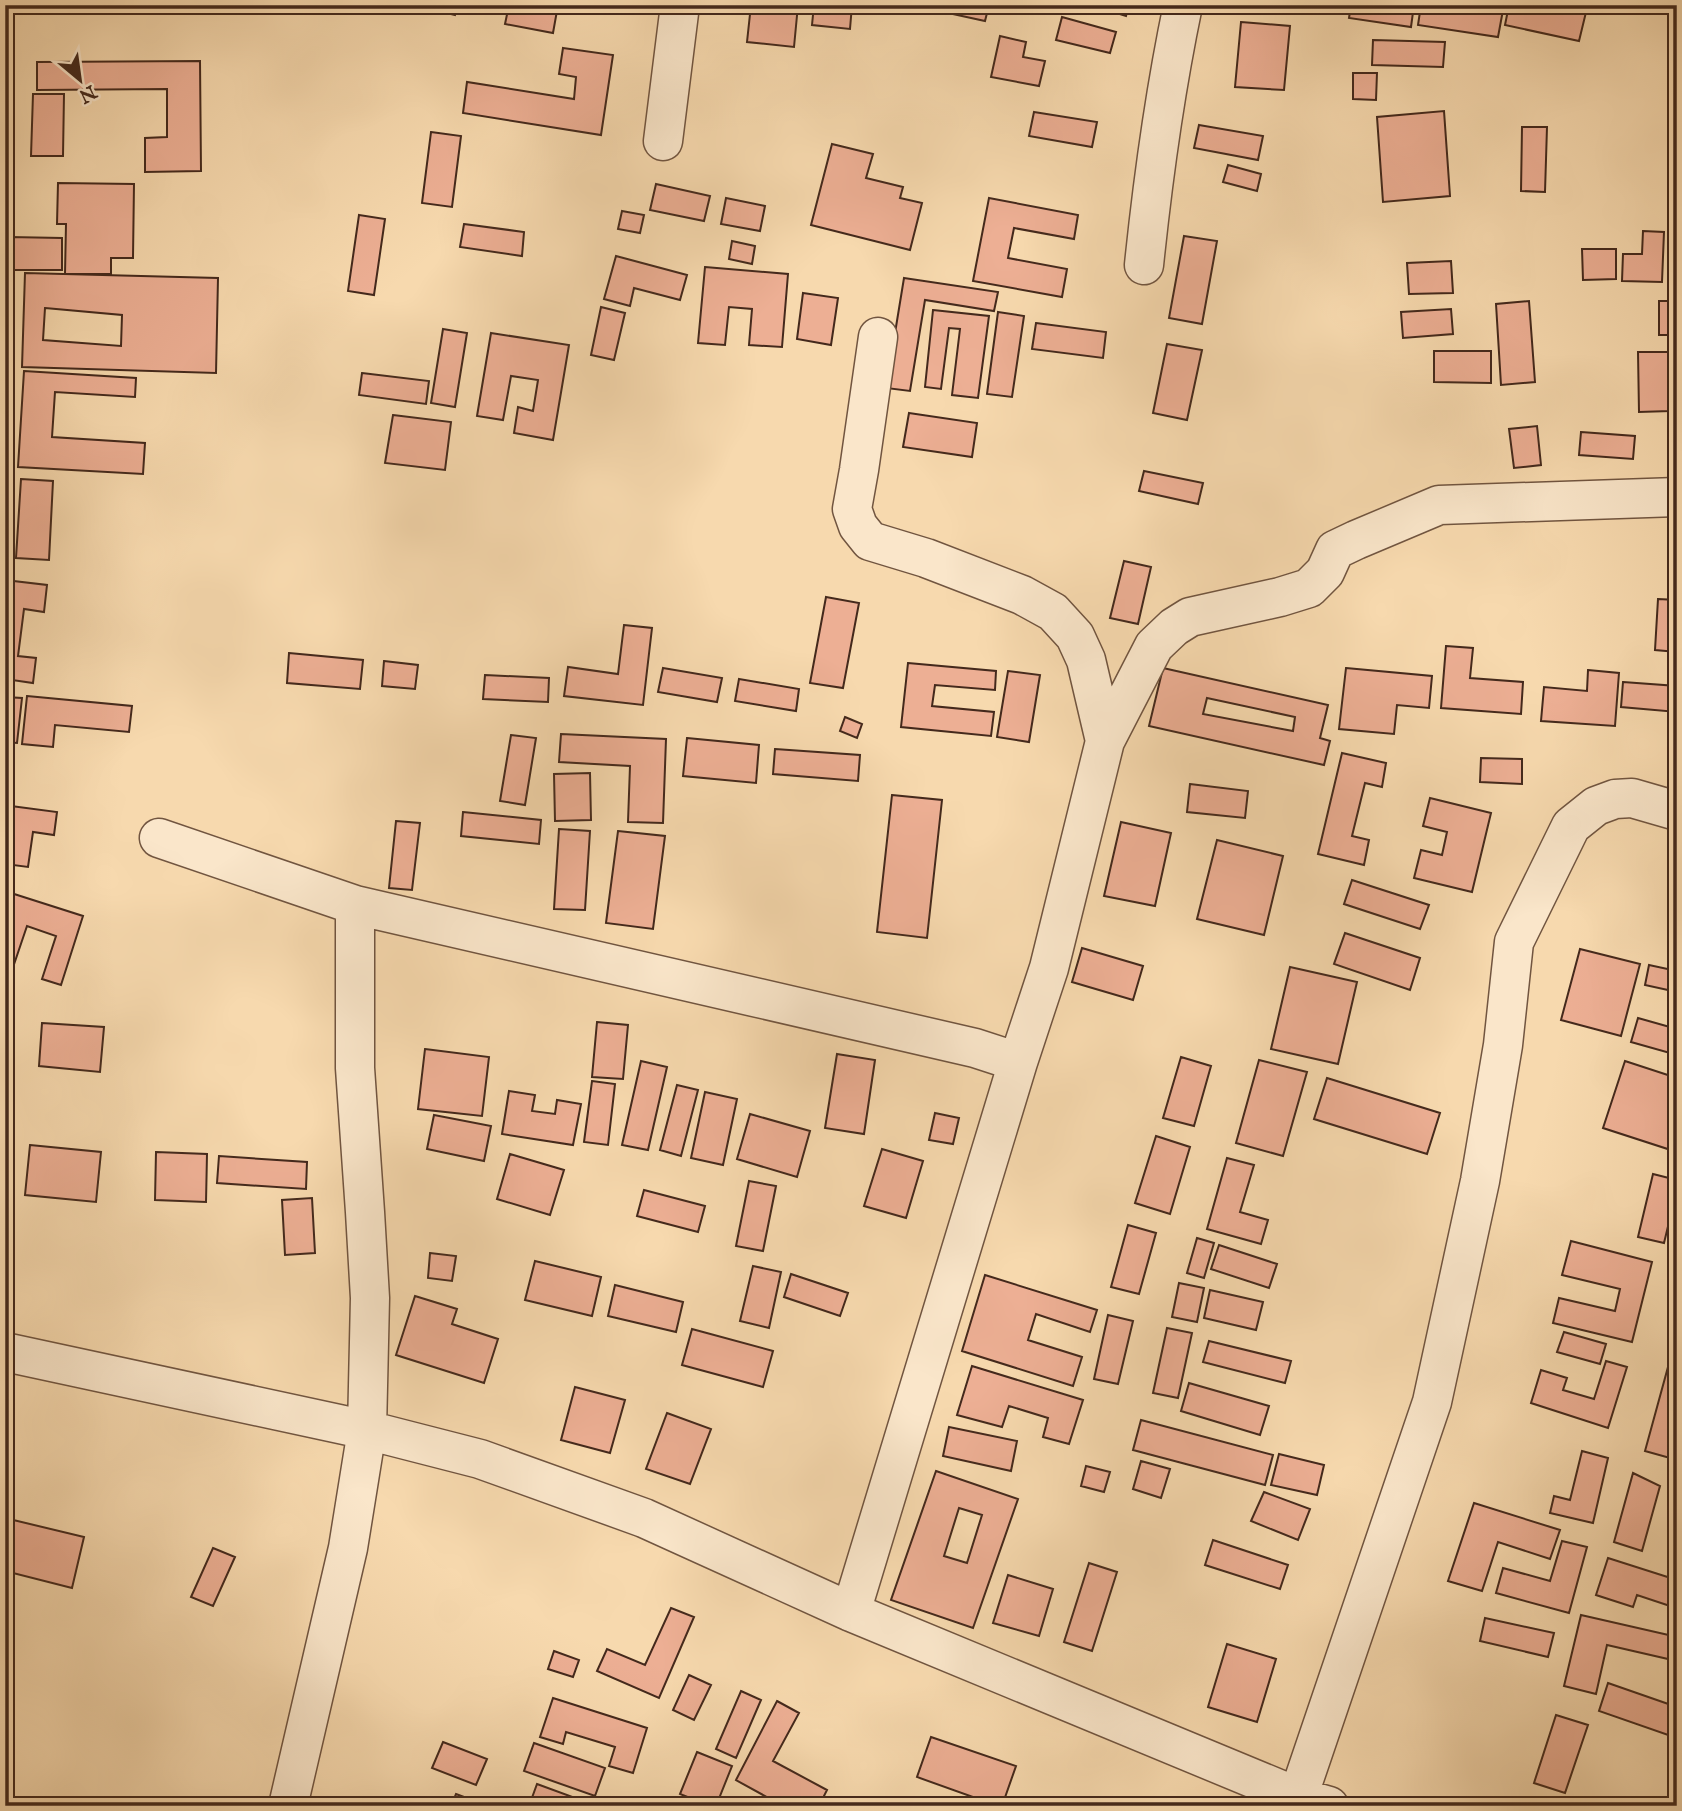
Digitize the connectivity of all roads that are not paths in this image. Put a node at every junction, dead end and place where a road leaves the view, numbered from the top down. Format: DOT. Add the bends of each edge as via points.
graph roads {
  1 [pos="680,5"];
  2 [pos="1183,5"];
  3 [pos="663,141"];
  4 [pos="1144,265"];
  5 [pos="878,337"];
  6 [pos="1677,497"];
  7 [pos="1105,741"];
  8 [pos="1677,811"];
  9 [pos="159,838"];
  10 [pos="355,905"];
  11 [pos="1018,1062"];
  12 [pos="5,1352"];
  13 [pos="367,1430"];
  14 [pos="851,1612"];
  15 [pos="1314,1801"];
  16 [pos="288,1806"];
  1 -- 3 [label="street"];
  2 -- 4 [label="street" via="1154,172"];
  5 -- 7 [label="street" via="852,509 858,526 870,541 1022,595 1053,612 1075,636 1086,660"];
  6 -- 7 [label="street" via="1439,505 1356,540 1335,550 1325,572 1309,588 1189,617 1174,627 1154,646"];
  7 -- 11 [label="street" via="1049,968"];
  8 -- 15 [label="street" via="1632,798 1615,799 1571,826 1514,942 1503,1045 1480,1181 1432,1402"];
  9 -- 10 [label="street"];
  10 -- 11 [label="street" via="975,1048"];
  10 -- 13 [label="street" via="355,1068 370,1298"];
  11 -- 14 [label="street"];
  12 -- 13 [label="street"];
  13 -- 14 [label="street" via="480,1458 644,1518"];
  13 -- 16 [label="street" via="348,1548"];
  14 -- 15 [label="street"];
}
